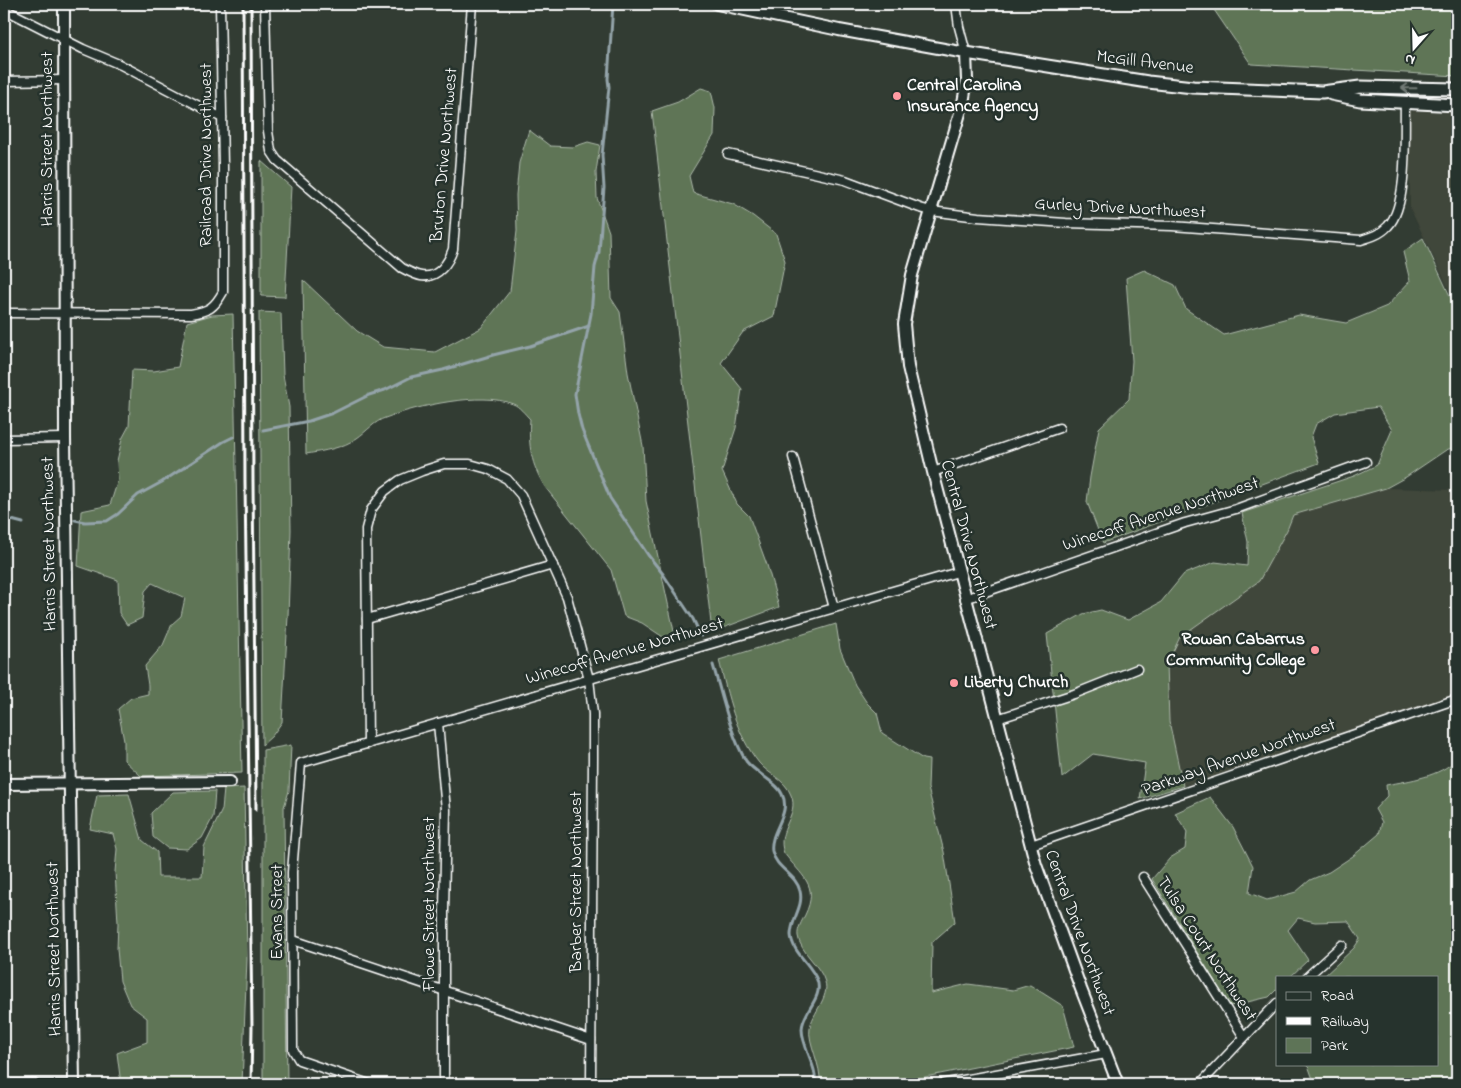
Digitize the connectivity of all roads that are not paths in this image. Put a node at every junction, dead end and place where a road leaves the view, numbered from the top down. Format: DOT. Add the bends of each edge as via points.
graph roads {
  1 [pos="64,4"];
  2 [pos="220,4"];
  3 [pos="265,4"];
  4 [pos="472,4"];
  5 [pos="717,4"];
  6 [pos="956,4"];
  7 [pos="4,9"];
  8 [pos="64,40"];
  9 [pos="966,53"];
  10 [pos="65,80"];
  11 [pos="4,81"];
  12 [pos="1457,89"];
  13 [pos="1322,92"];
  14 [pos="1457,95"];
  15 [pos="1405,102"];
  16 [pos="1427,104"];
  17 [pos="1457,105"];
  18 [pos="222,118"];
  19 [pos="728,154"];
  20 [pos="931,211"];
  21 [pos="65,312"];
  22 [pos="4,313"];
  23 [pos="1059,428"];
  24 [pos="65,438"];
  25 [pos="4,439"];
  26 [pos="793,457"];
  27 [pos="1366,462"];
  28 [pos="933,472"];
  29 [pos="553,565"];
  30 [pos="958,572"];
  31 [pos="966,599"];
  32 [pos="834,608"];
  33 [pos="367,619"];
  34 [pos="1137,669"];
  35 [pos="589,680"];
  36 [pos="1457,699"];
  37 [pos="997,719"];
  38 [pos="438,723"];
  39 [pos="368,744"];
  40 [pos="301,763"];
  41 [pos="230,782"];
  42 [pos="70,783"];
  43 [pos="4,784"];
  44 [pos="1031,845"];
  45 [pos="1143,877"];
  46 [pos="293,940"];
  47 [pos="1342,945"];
  48 [pos="1308,976"];
  49 [pos="444,991"];
  50 [pos="1276,1004"];
  51 [pos="1244,1037"];
  52 [pos="591,1040"];
  53 [pos="1106,1054"];
  54 [pos="4,1084"];
  55 [pos="74,1084"];
  56 [pos="369,1084"];
  57 [pos="444,1084"];
  58 [pos="591,1084"];
  59 [pos="941,1084"];
  60 [pos="1118,1084"];
  61 [pos="1200,1084"];
  1 -- 8 [label="street, Harris Street Northwest"];
  2 -- 18 [label="street, Railroad Drive Northwest"];
  3 -- 4 [label="street, Bruton Drive Northwest" via="271,151 277,160 402,268 419,276 438,272 447,264 454,249"];
  5 -- 9 [label="street"];
  6 -- 9 [label="street, Central Drive Northwest" via="958,27"];
  7 -- 8 [label="street"];
  8 -- 10 [label="street, Harris Street Northwest"];
  8 -- 18 [label="street" via="121,65"];
  9 -- 13 [label="main road, McGill Avenue" via="1193,87"];
  9 -- 20 [label="street, Central Drive Northwest" via="967,80 963,103"];
  10 -- 11 [label="street"];
  10 -- 21 [label="street, Harris Street Northwest"];
  12 -- 13 [label="main road, one-way" via="1360,88"];
  13 -- 15 [label="main road" via="1360,100"];
  14 -- 16 [label="main road" via="1437,96"];
  15 -- 16 [label="main road"];
  15 -- 20 [label="street, Gurley Drive Northwest" via="1404,173 1393,219 1380,233 1361,240 1172,226 978,217"];
  16 -- 17 [label="main road"];
  18 -- 21 [label="street, Railroad Drive Northwest" via="223,292 216,304 191,314"];
  19 -- 20 [label="street, Gurley Drive Northwest" via="844,180"];
  20 -- 28 [label="street, Central Drive Northwest" via="912,275 904,324 908,367"];
  21 -- 22 [label="street"];
  21 -- 24 [label="street, Harris Street Northwest"];
  23 -- 28 [label="street"];
  24 -- 25 [label="street"];
  24 -- 42 [label="street, Harris Street Northwest"];
  26 -- 32 [label="street"];
  27 -- 31 [label="street, Winecoff Avenue Northwest"];
  28 -- 30 [label="street, Central Drive Northwest"];
  29 -- 33 [label="street"];
  29 -- 33 [label="street, Barber Street Northwest" via="521,496 507,479 488,468 444,464 400,480 385,491 371,510 366,529"];
  29 -- 35 [label="street, Barber Street Northwest" via="567,597"];
  30 -- 31 [label="street, Central Drive Northwest"];
  30 -- 32 [label="street, Winecoff Avenue Northwest"];
  31 -- 37 [label="street, Central Drive Northwest"];
  32 -- 35 [label="street, Winecoff Avenue Northwest"];
  33 -- 39 [label="street, Barber Street Northwest"];
  34 -- 37 [label="street"];
  35 -- 38 [label="street, Winecoff Avenue Northwest"];
  35 -- 52 [label="street, Barber Street Northwest" via="593,714"];
  36 -- 44 [label="street, Parkway Avenue Northwest"];
  37 -- 44 [label="street, Central Drive Northwest"];
  38 -- 39 [label="street, Winecoff Avenue Northwest"];
  38 -- 49 [label="street, Flowe Street Northwest" via="446,810"];
  39 -- 40 [label="street, Winecoff Avenue Northwest"];
  40 -- 46 [label="street, Evans Street" via="292,872"];
  41 -- 42 [label="street"];
  42 -- 43 [label="street"];
  42 -- 55 [label="street, Harris Street Northwest"];
  44 -- 53 [label="street, Central Drive Northwest"];
  45 -- 51 [label="street, Tulsa Court Northwest"];
  46 -- 49 [label="street"];
  46 -- 56 [label="street, Evans Street" via="293,1050 299,1060"];
  47 -- 48 [label="street"];
  49 -- 52 [label="street"];
  49 -- 57 [label="street, Flowe Street Northwest"];
  50 -- 51 [label="street"];
  51 -- 61 [label="street"];
  52 -- 58 [label="street, Barber Street Northwest"];
  53 -- 59 [label="street"];
  53 -- 60 [label="street, Central Drive Northwest"];
  54 -- 55 [label="street"];
}
